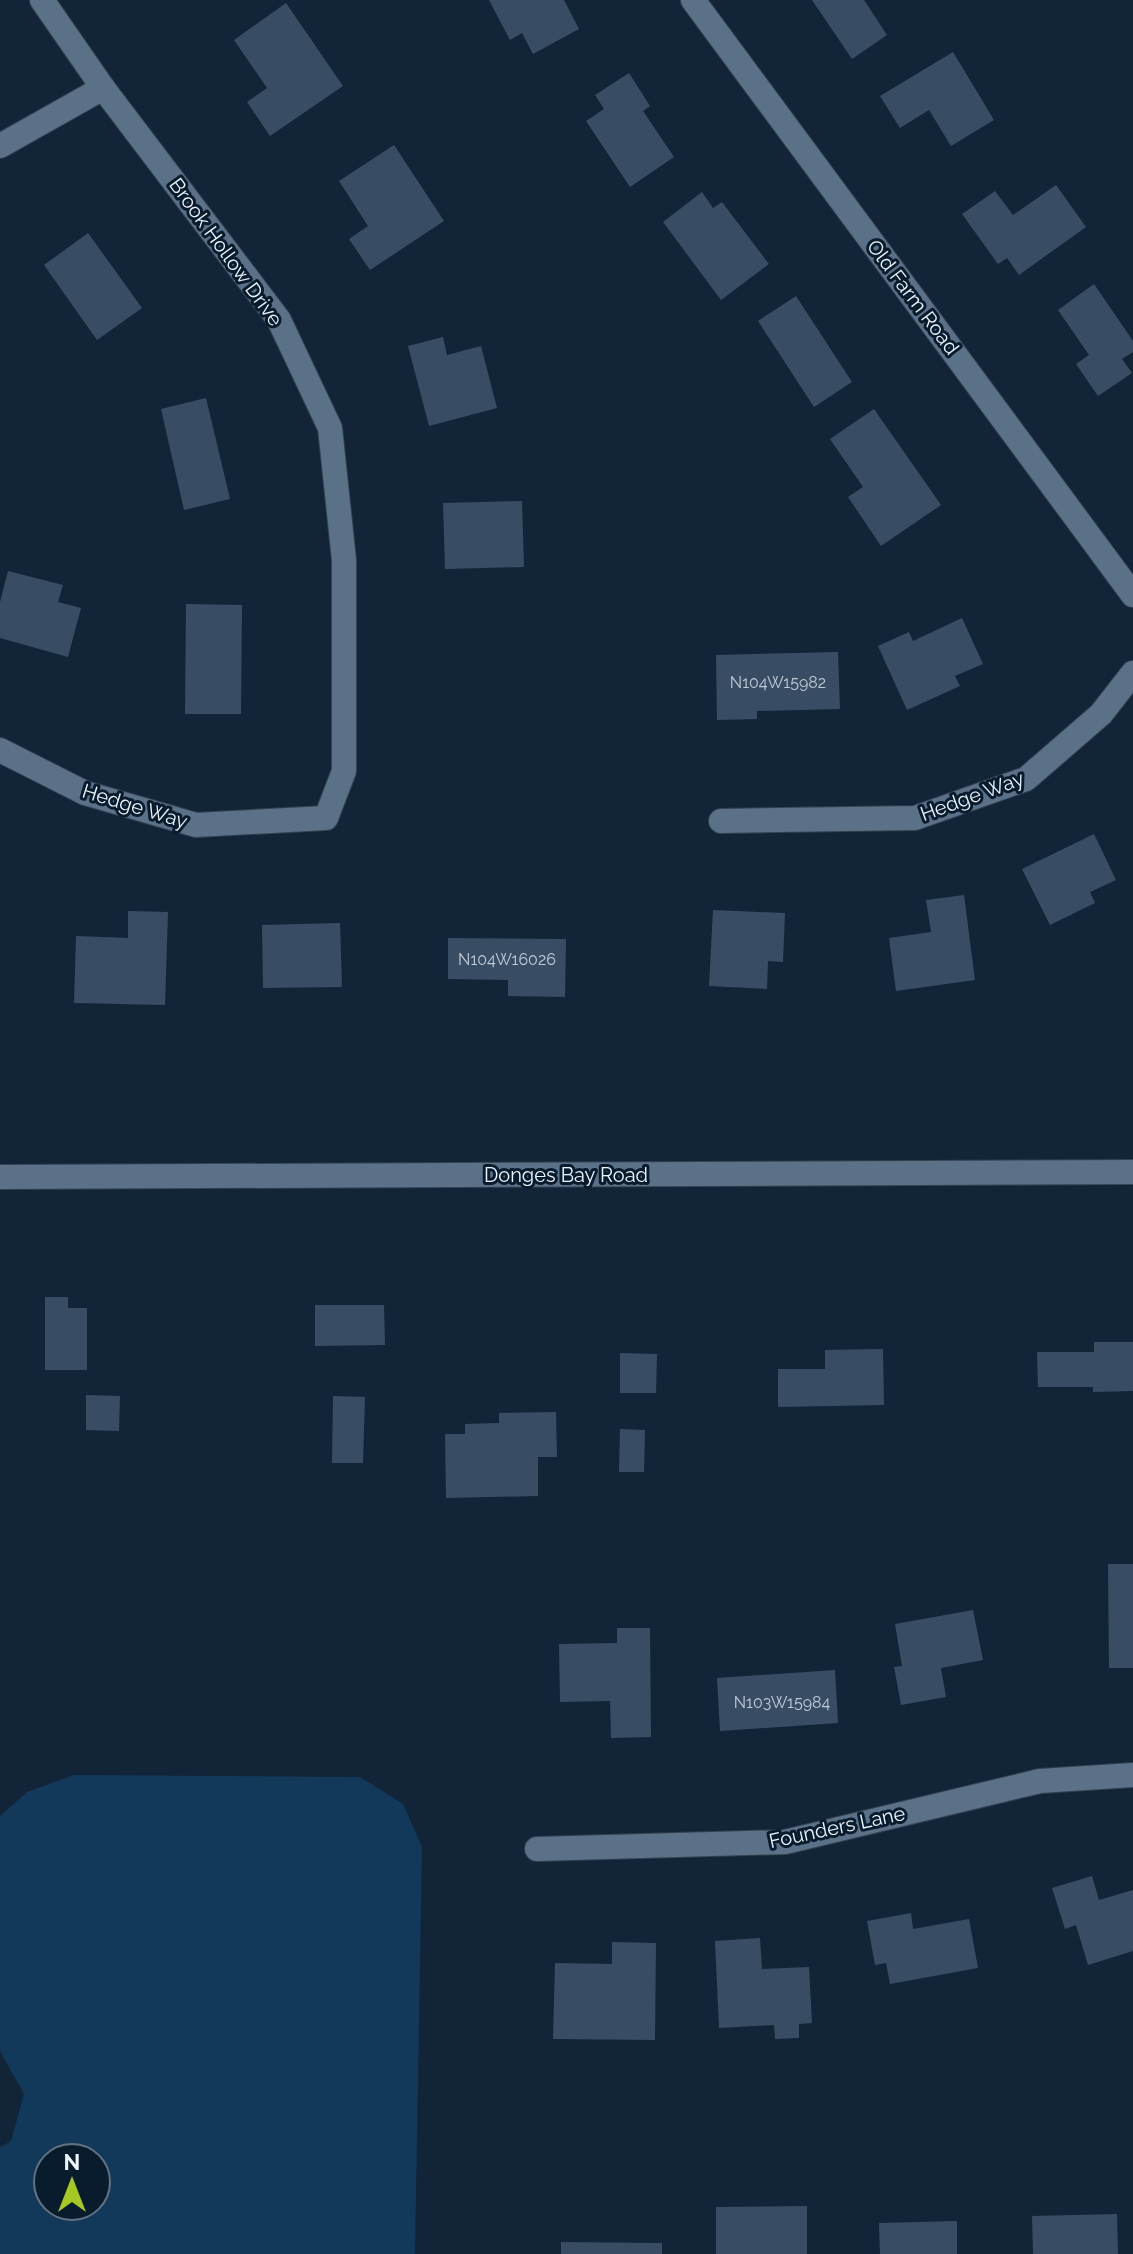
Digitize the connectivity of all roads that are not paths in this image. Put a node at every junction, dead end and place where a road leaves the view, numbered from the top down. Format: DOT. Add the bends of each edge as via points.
graph roads {
  1 [pos="42,0"];
  2 [pos="693,0"];
  3 [pos="103,88"];
  4 [pos="0,146"];
  5 [pos="1133,595"];
  6 [pos="1133,673"];
  7 [pos="0,750"];
  8 [pos="326,818"];
  9 [pos="721,821"];
  10 [pos="1133,1172"];
  11 [pos="0,1177"];
  12 [pos="1133,1775"];
  13 [pos="537,1849"];
  1 -- 3 [label="street, Brook Hollow Drive"];
  2 -- 5 [label="street, Old Farm Road"];
  3 -- 4 [label="street"];
  3 -- 8 [label="street, Brook Hollow Drive" via="279,320 330,428 344,560 344,771"];
  6 -- 9 [label="street, Hedge Way" via="1101,714 1026,779 915,818"];
  7 -- 8 [label="street, Hedge Way" via="85,793 196,825"];
  10 -- 11 [label="street, Donges Bay Road"];
  12 -- 13 [label="street, Founders Lane" via="1040,1781 785,1842"];
}
